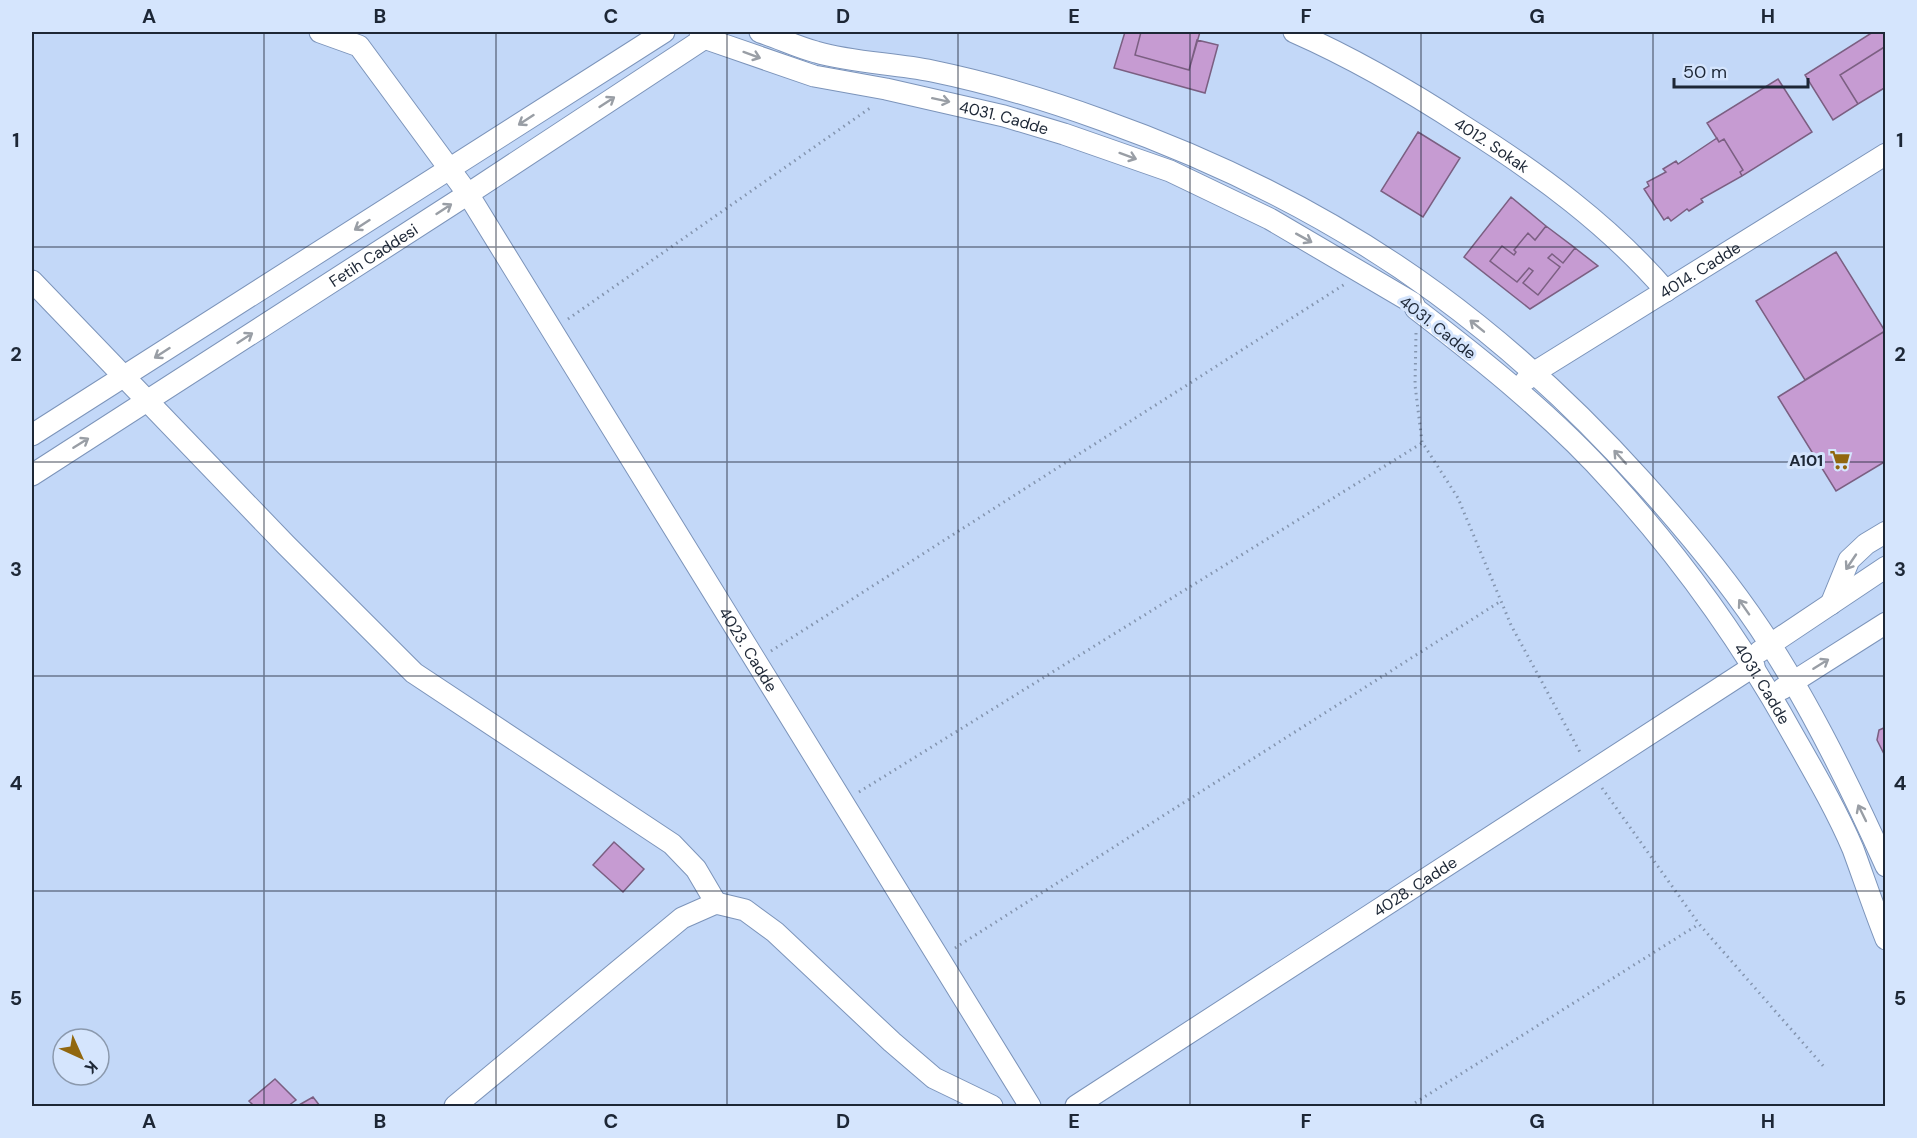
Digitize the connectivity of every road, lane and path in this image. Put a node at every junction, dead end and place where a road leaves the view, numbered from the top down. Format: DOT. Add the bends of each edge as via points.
graph roads {
  1 [pos="320,32"];
  2 [pos="664,32"];
  3 [pos="760,32"];
  4 [pos="1293,32"];
  5 [pos="706,34"];
  6 [pos="795,39"];
  7 [pos="886,89"];
  8 [pos="1886,154"];
  9 [pos="450,169"];
  10 [pos="468,194"];
  11 [pos="1363,273"];
  12 [pos="32,281"];
  13 [pos="1666,291"];
  14 [pos="1416,309"];
  15 [pos="552,330"];
  16 [pos="1535,372"];
  17 [pos="124,377"];
  18 [pos="1515,389"];
  19 [pos="147,401"];
  20 [pos="32,435"];
  21 [pos="1422,442"];
  22 [pos="32,475"];
  23 [pos="1886,532"];
  24 [pos="1886,567"];
  25 [pos="1501,601"];
  26 [pos="1831,604"];
  27 [pos="1886,623"];
  28 [pos="1864,636"];
  29 [pos="1886,640"];
  30 [pos="1770,644"];
  31 [pos="755,662"];
  32 [pos="1752,663"];
  33 [pos="1792,682"];
  34 [pos="1772,696"];
  35 [pos="1591,772"];
  36 [pos="843,803"];
  37 [pos="1886,866"];
  38 [pos="716,903"];
  39 [pos="1699,924"];
  40 [pos="1886,939"];
  41 [pos="939,958"];
  42 [pos="1825,1068"];
  43 [pos="455,1107"];
  44 [pos="992,1107"];
  45 [pos="1030,1107"];
  46 [pos="1076,1107"];
  47 [pos="1410,1107"];
  1 -- 9 [label="street, 4023. Cadde" via="359,46"];
  2 -- 9 [label="street, Fetih Caddesi, one-way"];
  3 -- 6 [label="street, 4031. Cadde"];
  4 -- 13 [label="street, 4012. Sokak" via="1422,99 1502,150 1582,210 1644,265"];
  5 -- 7 [label="street, 4031. Cadde, one-way" via="814,76"];
  10 -- 5 [label="street, Fetih Caddesi, one-way"];
  16 -- 6 [label="street, 4031. Cadde, one-way" via="1394,264 1328,223 1214,165 1042,100 931,70 825,54"];
  7 -- 11 [label="street, 4031. Cadde, one-way" via="1024,122 1170,171 1270,219"];
  7 -- 15 [label="path" via="881,100"];
  8 -- 13 [label="street, 4014. Cadde"];
  9 -- 10 [label="street, 4023. Cadde"];
  9 -- 17 [label="street, Fetih Caddesi, one-way"];
  10 -- 15 [label="street, 4023. Cadde"];
  19 -- 10 [label="street, Fetih Caddesi, one-way"];
  11 -- 14 [label="street, 4031. Cadde" via="1413,303"];
  11 -- 31 [label="path"];
  12 -- 17 [label="street"];
  13 -- 16 [label="street, 4014. Cadde"];
  14 -- 18 [label="street, 4031. Cadde"];
  14 -- 21 [label="path" via="1415,385"];
  15 -- 31 [label="street, 4023. Cadde"];
  16 -- 18 [label="street, 4014. Cadde"];
  30 -- 16 [label="street, 4031. Cadde, one-way" via="1676,519"];
  17 -- 19 [label="street"];
  17 -- 20 [label="street, Fetih Caddesi"];
  18 -- 32 [label="street, 4031. Cadde" via="1612,481 1671,552"];
  22 -- 19 [label="street, Fetih Caddesi, one-way"];
  19 -- 38 [label="street" via="414,673 672,844 696,869"];
  21 -- 25 [label="path" via="1458,498"];
  21 -- 36 [label="path"];
  23 -- 26 [label="street, one-way" via="1850,560"];
  24 -- 26 [label="street, 4028. Cadde"];
  25 -- 35 [label="path"];
  25 -- 41 [label="path"];
  26 -- 30 [label="street, 4028. Cadde"];
  27 -- 28 [label="street"];
  28 -- 29 [label="street"];
  33 -- 28 [label="street, one-way"];
  30 -- 32 [label="street, 4028. Cadde"];
  30 -- 33 [label="street, 4031. Cadde"];
  31 -- 36 [label="street, 4023. Cadde"];
  32 -- 34 [label="street, 4031. Cadde"];
  32 -- 35 [label="street, 4028. Cadde"];
  33 -- 34 [label="street"];
  37 -- 33 [label="street, 4031. Cadde, one-way" via="1830,748"];
  34 -- 40 [label="street, 4031. Cadde" via="1852,848"];
  35 -- 39 [label="path"];
  35 -- 46 [label="street, 4028. Cadde"];
  36 -- 41 [label="street, 4023. Cadde"];
  38 -- 43 [label="street" via="682,918"];
  38 -- 44 [label="street" via="745,910 775,932 934,1078"];
  39 -- 42 [label="path"];
  39 -- 47 [label="path"];
  41 -- 45 [label="street, 4023. Cadde"];
}
